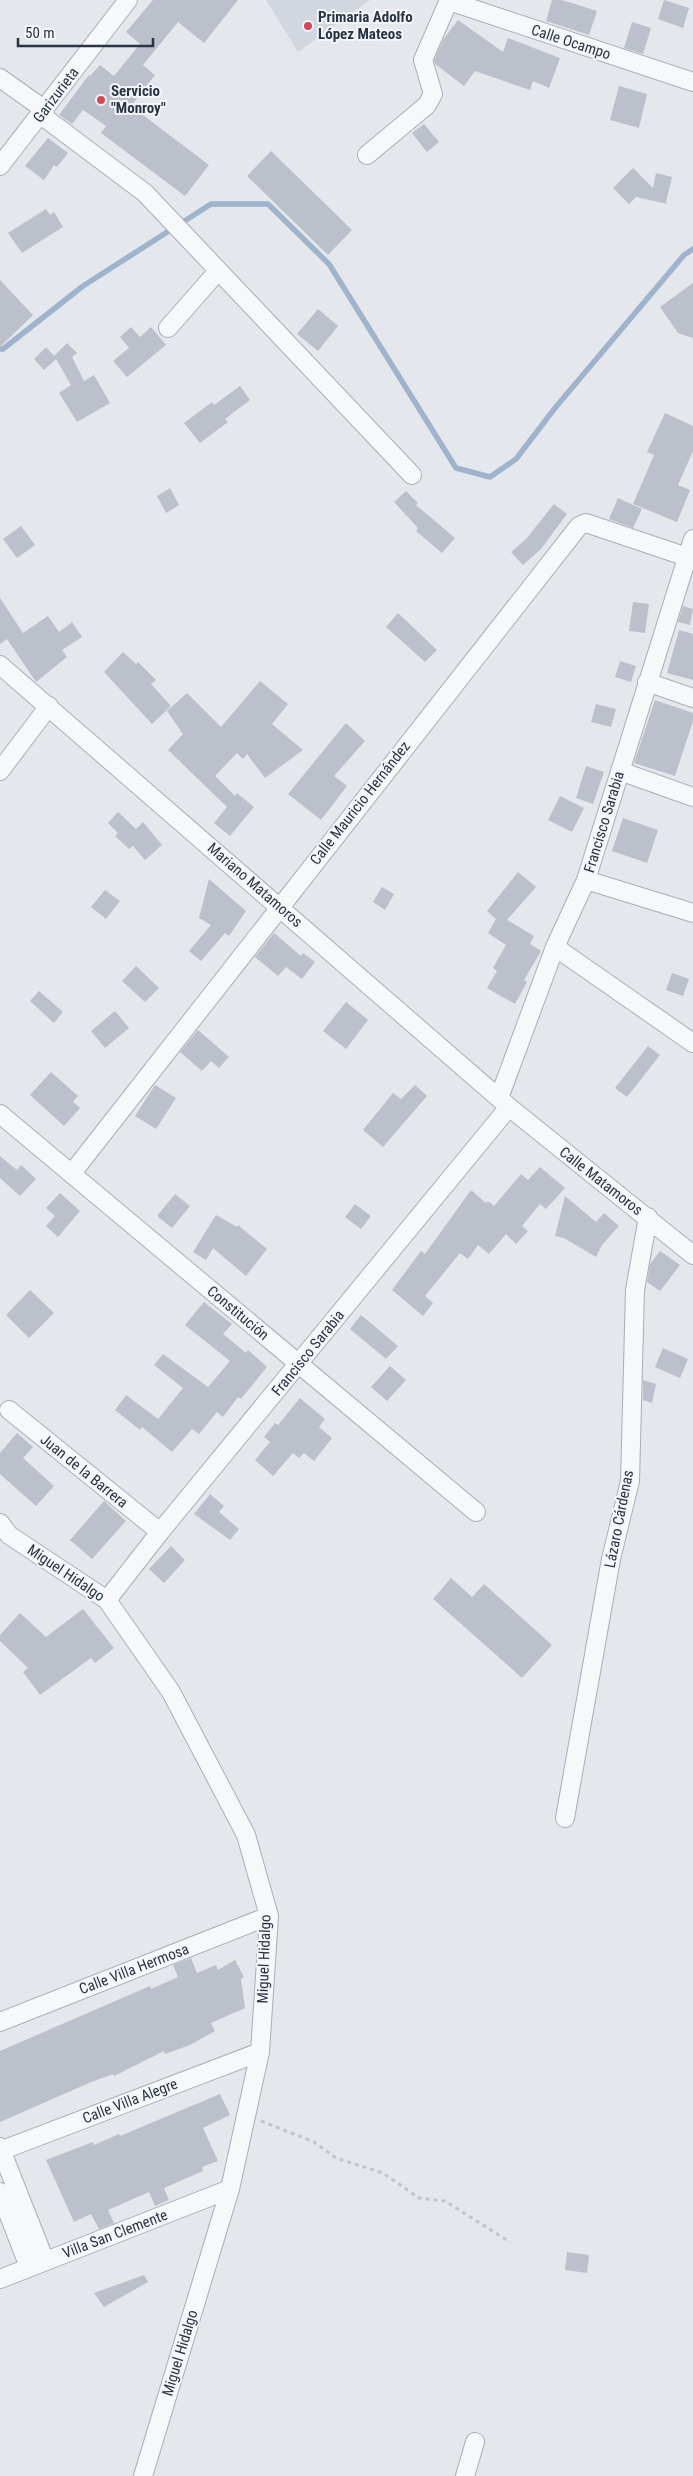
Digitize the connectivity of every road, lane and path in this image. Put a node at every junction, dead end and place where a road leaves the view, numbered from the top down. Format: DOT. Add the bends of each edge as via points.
graph roads {
  1 [pos="128,0"];
  2 [pos="449,1"];
  3 [pos="0,78"];
  4 [pos="693,82"];
  5 [pos="43,112"];
  6 [pos="367,155"];
  7 [pos="0,166"];
  8 [pos="218,271"];
  9 [pos="168,328"];
  10 [pos="412,476"];
  11 [pos="693,539"];
  12 [pos="690,558"];
  13 [pos="0,665"];
  14 [pos="647,682"];
  15 [pos="693,698"];
  16 [pos="49,706"];
  17 [pos="0,771"];
  18 [pos="620,771"];
  19 [pos="693,796"];
  20 [pos="586,880"];
  21 [pos="279,906"];
  22 [pos="693,913"];
  23 [pos="555,947"];
  24 [pos="693,1043"];
  25 [pos="504,1103"];
  26 [pos="0,1114"];
  27 [pos="72,1172"];
  28 [pos="648,1217"];
  29 [pos="693,1256"];
  30 [pos="299,1364"];
  31 [pos="9,1410"];
  32 [pos="476,1512"];
  33 [pos="0,1523"];
  34 [pos="160,1532"];
  35 [pos="107,1600"];
  36 [pos="565,1818"];
  37 [pos="269,1916"];
  38 [pos="0,2022"];
  39 [pos="260,2052"];
  40 [pos="246,2115"];
  41 [pos="0,2149"];
  42 [pos="230,2189"];
  43 [pos="0,2192"];
  44 [pos="510,2242"];
  45 [pos="37,2264"];
  46 [pos="0,2279"];
  47 [pos="474,2442"];
  48 [pos="143,2476"];
  49 [pos="465,2476"];
  1 -- 5 [label="street, Garizurieta"];
  2 -- 4 [label="street, Calle Ocampo"];
  2 -- 6 [label="street" via="423,60 433,94 427,105"];
  3 -- 5 [label="street"];
  5 -- 7 [label="street, Garizurieta"];
  5 -- 8 [label="street" via="145,193"];
  8 -- 9 [label="street"];
  8 -- 10 [label="street"];
  11 -- 12 [label="street, Francisco Sarabia"];
  12 -- 14 [label="street, Francisco Sarabia"];
  12 -- 21 [label="street, Calle Mauricio Hernández" via="586,523 579,526"];
  13 -- 16 [label="street, Mariano Matamoros"];
  14 -- 15 [label="street"];
  14 -- 18 [label="street, Francisco Sarabia"];
  16 -- 17 [label="street"];
  16 -- 21 [label="street, Mariano Matamoros"];
  18 -- 19 [label="street"];
  18 -- 20 [label="street, Francisco Sarabia"];
  20 -- 22 [label="street"];
  20 -- 23 [label="street, Francisco Sarabia"];
  21 -- 25 [label="street, Mariano Matamoros"];
  21 -- 27 [label="street, Calle Mauricio Hernández"];
  23 -- 24 [label="street"];
  23 -- 25 [label="street, Francisco Sarabia"];
  25 -- 28 [label="street, Calle Matamoros"];
  25 -- 30 [label="street, Francisco Sarabia"];
  26 -- 27 [label="street, Constitución"];
  27 -- 30 [label="street, Constitución"];
  28 -- 29 [label="street, Calle Matamoros"];
  28 -- 36 [label="street, Lázaro Cárdenas" via="635,1290 630,1481 611,1559"];
  30 -- 32 [label="street, Constitución"];
  30 -- 34 [label="street, Francisco Sarabia"];
  31 -- 34 [label="street, Juan de la Barrera"];
  33 -- 35 [label="street, Miguel Hidalgo" via="10,1535"];
  34 -- 35 [label="street, Francisco Sarabia"];
  35 -- 37 [label="street, Miguel Hidalgo" via="170,1692 246,1835"];
  37 -- 38 [label="street, Calle Villa Hermosa"];
  37 -- 39 [label="street, Miguel Hidalgo"];
  39 -- 40 [label="street, Miguel Hidalgo"];
  39 -- 41 [label="street, Calle Villa Alegre"];
  40 -- 42 [label="street, Miguel Hidalgo"];
  40 -- 44 [label="path" via="314,2142 336,2158 382,2173 419,2198 445,2201"];
  41 -- 45 [label="street"];
  42 -- 45 [label="street, Villa San Clemente"];
  42 -- 48 [label="street, Miguel Hidalgo"];
  43 -- 45 [label="street"];
  45 -- 46 [label="street, Villa San Clemente"];
  47 -- 49 [label="street"];
}
